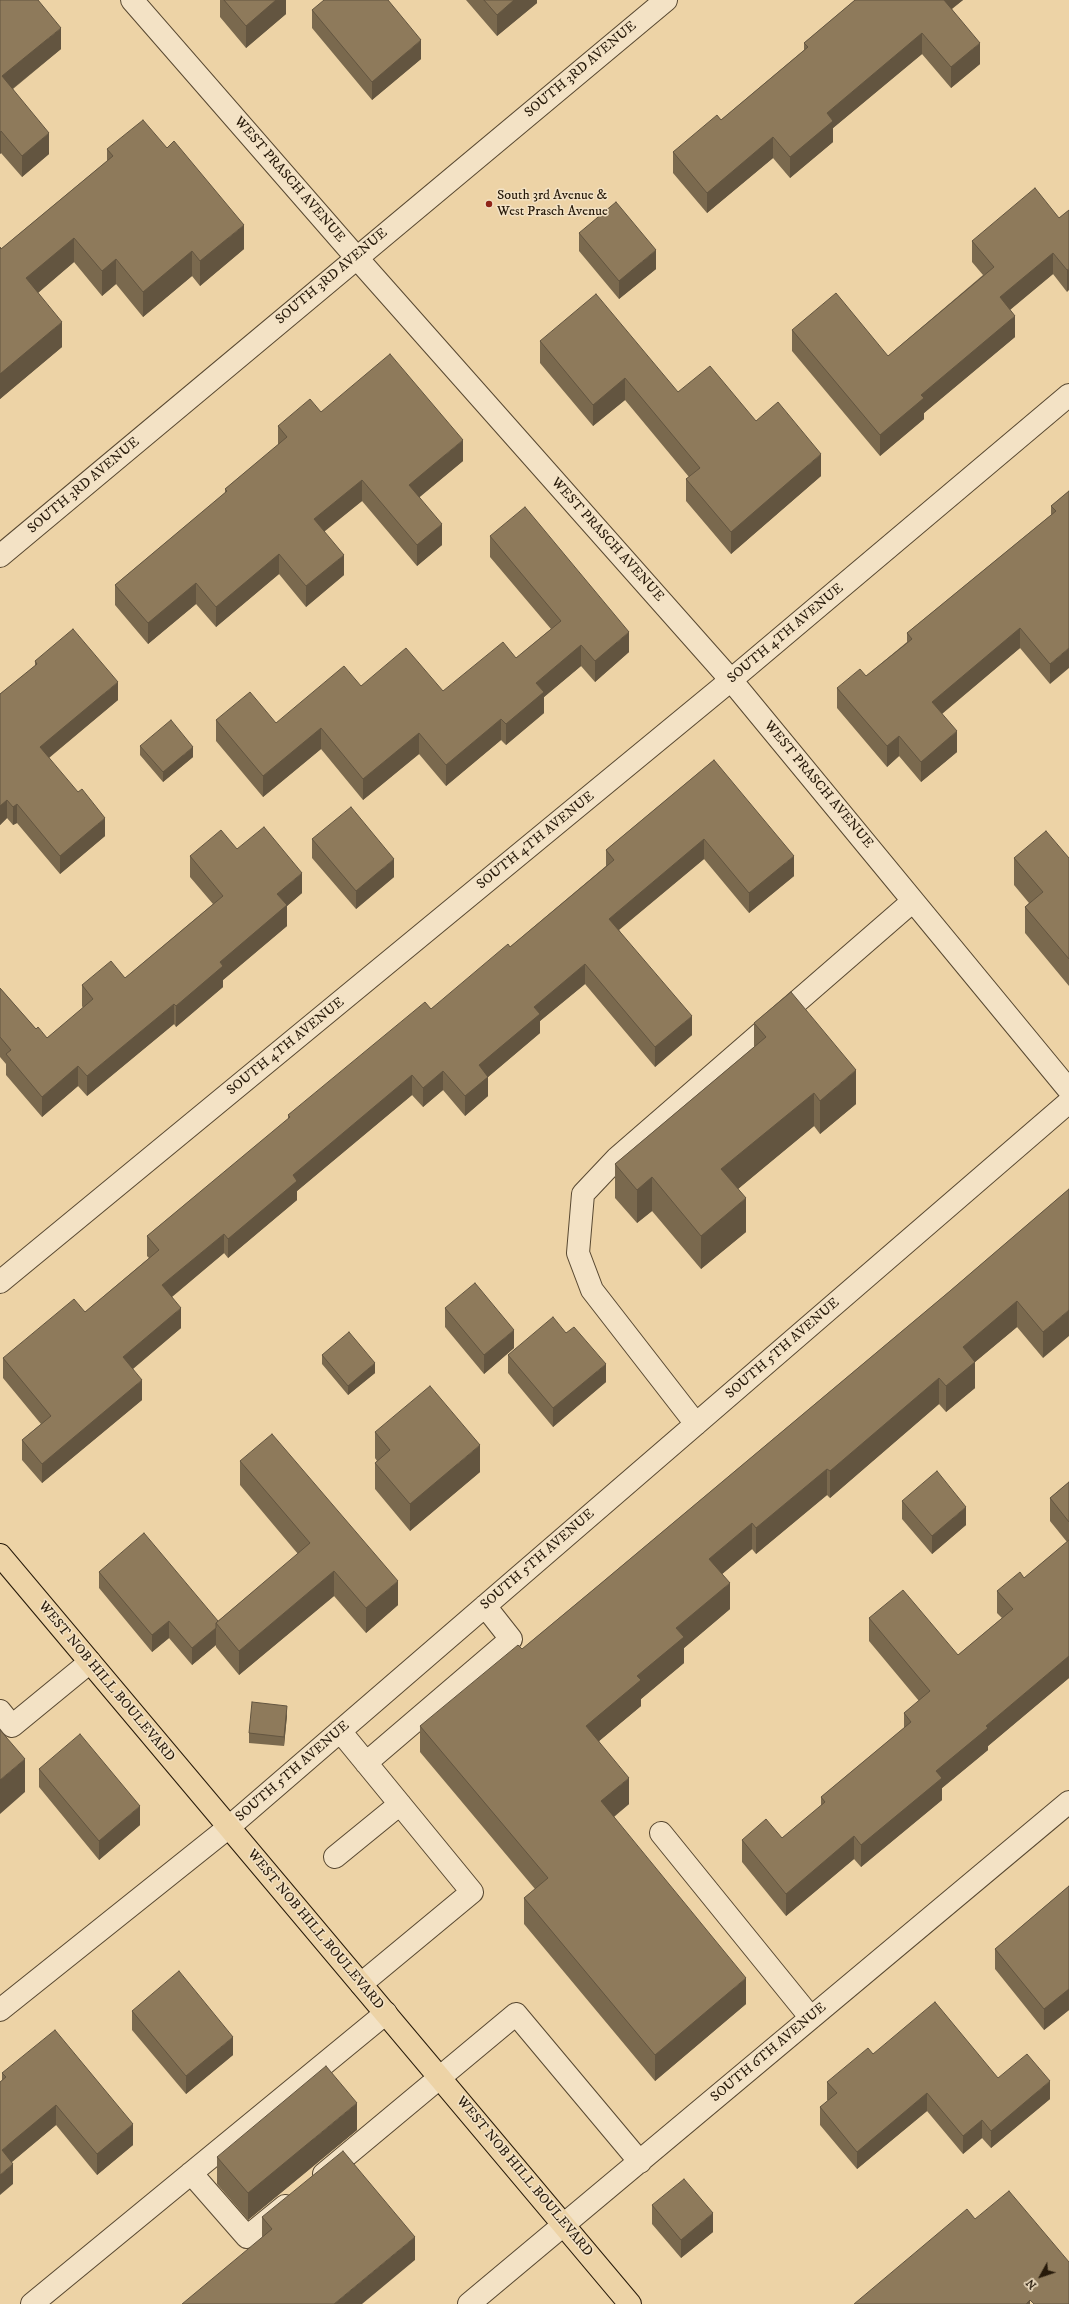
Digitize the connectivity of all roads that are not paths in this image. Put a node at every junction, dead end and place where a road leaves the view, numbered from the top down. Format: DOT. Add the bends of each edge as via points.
graph roads {
  1 [pos="132,0"];
  2 [pos="666,0"];
  3 [pos="356,257"];
  4 [pos="1069,395"];
  5 [pos="0,556"];
  6 [pos="731,680"];
  7 [pos="913,901"];
  8 [pos="1069,1090"];
  9 [pos="1069,1102"];
  10 [pos="0,1282"];
  11 [pos="696,1424"];
  12 [pos="0,1555"];
  13 [pos="485,1606"];
  14 [pos="90,1662"];
  15 [pos="0,1711"];
  16 [pos="340,1731"];
  17 [pos="366,1763"];
  18 [pos="1069,1802"];
  19 [pos="400,1804"];
  20 [pos="229,1827"];
  21 [pos="661,1833"];
  22 [pos="335,1857"];
  23 [pos="361,1984"];
  24 [pos="0,2010"];
  25 [pos="386,2013"];
  26 [pos="811,2018"];
  27 [pos="440,2078"];
  28 [pos="640,2162"];
  29 [pos="191,2173"];
  30 [pos="564,2225"];
  31 [pos="32,2304"];
  32 [pos="469,2304"];
  33 [pos="630,2304"];
  1 -- 3 [label="street, WEST PRASCH AVENUE"];
  2 -- 3 [label="street, SOUTH 3RD AVENUE"];
  3 -- 5 [label="street, SOUTH 3RD AVENUE"];
  3 -- 6 [label="street, WEST PRASCH AVENUE"];
  4 -- 6 [label="street, SOUTH 4TH AVENUE"];
  6 -- 7 [label="street, WEST PRASCH AVENUE"];
  6 -- 10 [label="street, SOUTH 4TH AVENUE"];
  7 -- 8 [label="street, WEST PRASCH AVENUE"];
  7 -- 11 [label="street" via="617,1158 583,1194 578,1252 592,1290"];
  9 -- 11 [label="street, SOUTH 5TH AVENUE"];
  11 -- 13 [label="street, SOUTH 5TH AVENUE"];
  12 -- 14 [label="main road, WEST NOB HILL BOULEVARD"];
  13 -- 16 [label="street, SOUTH 5TH AVENUE"];
  13 -- 17 [label="street" via="512,1639"];
  14 -- 15 [label="street" via="12,1726"];
  14 -- 20 [label="main road, WEST NOB HILL BOULEVARD"];
  16 -- 17 [label="street"];
  16 -- 20 [label="street, SOUTH 5TH AVENUE"];
  17 -- 19 [label="street"];
  18 -- 26 [label="street, SOUTH 6TH AVENUE"];
  19 -- 22 [label="street"];
  19 -- 23 [label="street" via="472,1892"];
  20 -- 23 [label="main road, WEST NOB HILL BOULEVARD"];
  20 -- 24 [label="street, SOUTH 5TH AVENUE"];
  21 -- 26 [label="street"];
  23 -- 25 [label="main road, WEST NOB HILL BOULEVARD"];
  25 -- 27 [label="main road, WEST NOB HILL BOULEVARD"];
  25 -- 29 [label="street"];
  26 -- 28 [label="street, SOUTH 6TH AVENUE"];
  27 -- 28 [label="street" via="516,2014"];
  27 -- 29 [label="street" via="247,2237"];
  27 -- 30 [label="main road, WEST NOB HILL BOULEVARD"];
  28 -- 30 [label="street, SOUTH 6TH AVENUE"];
  29 -- 31 [label="street"];
  30 -- 32 [label="street, SOUTH 6TH AVENUE"];
  30 -- 33 [label="main road, WEST NOB HILL BOULEVARD"];
}
